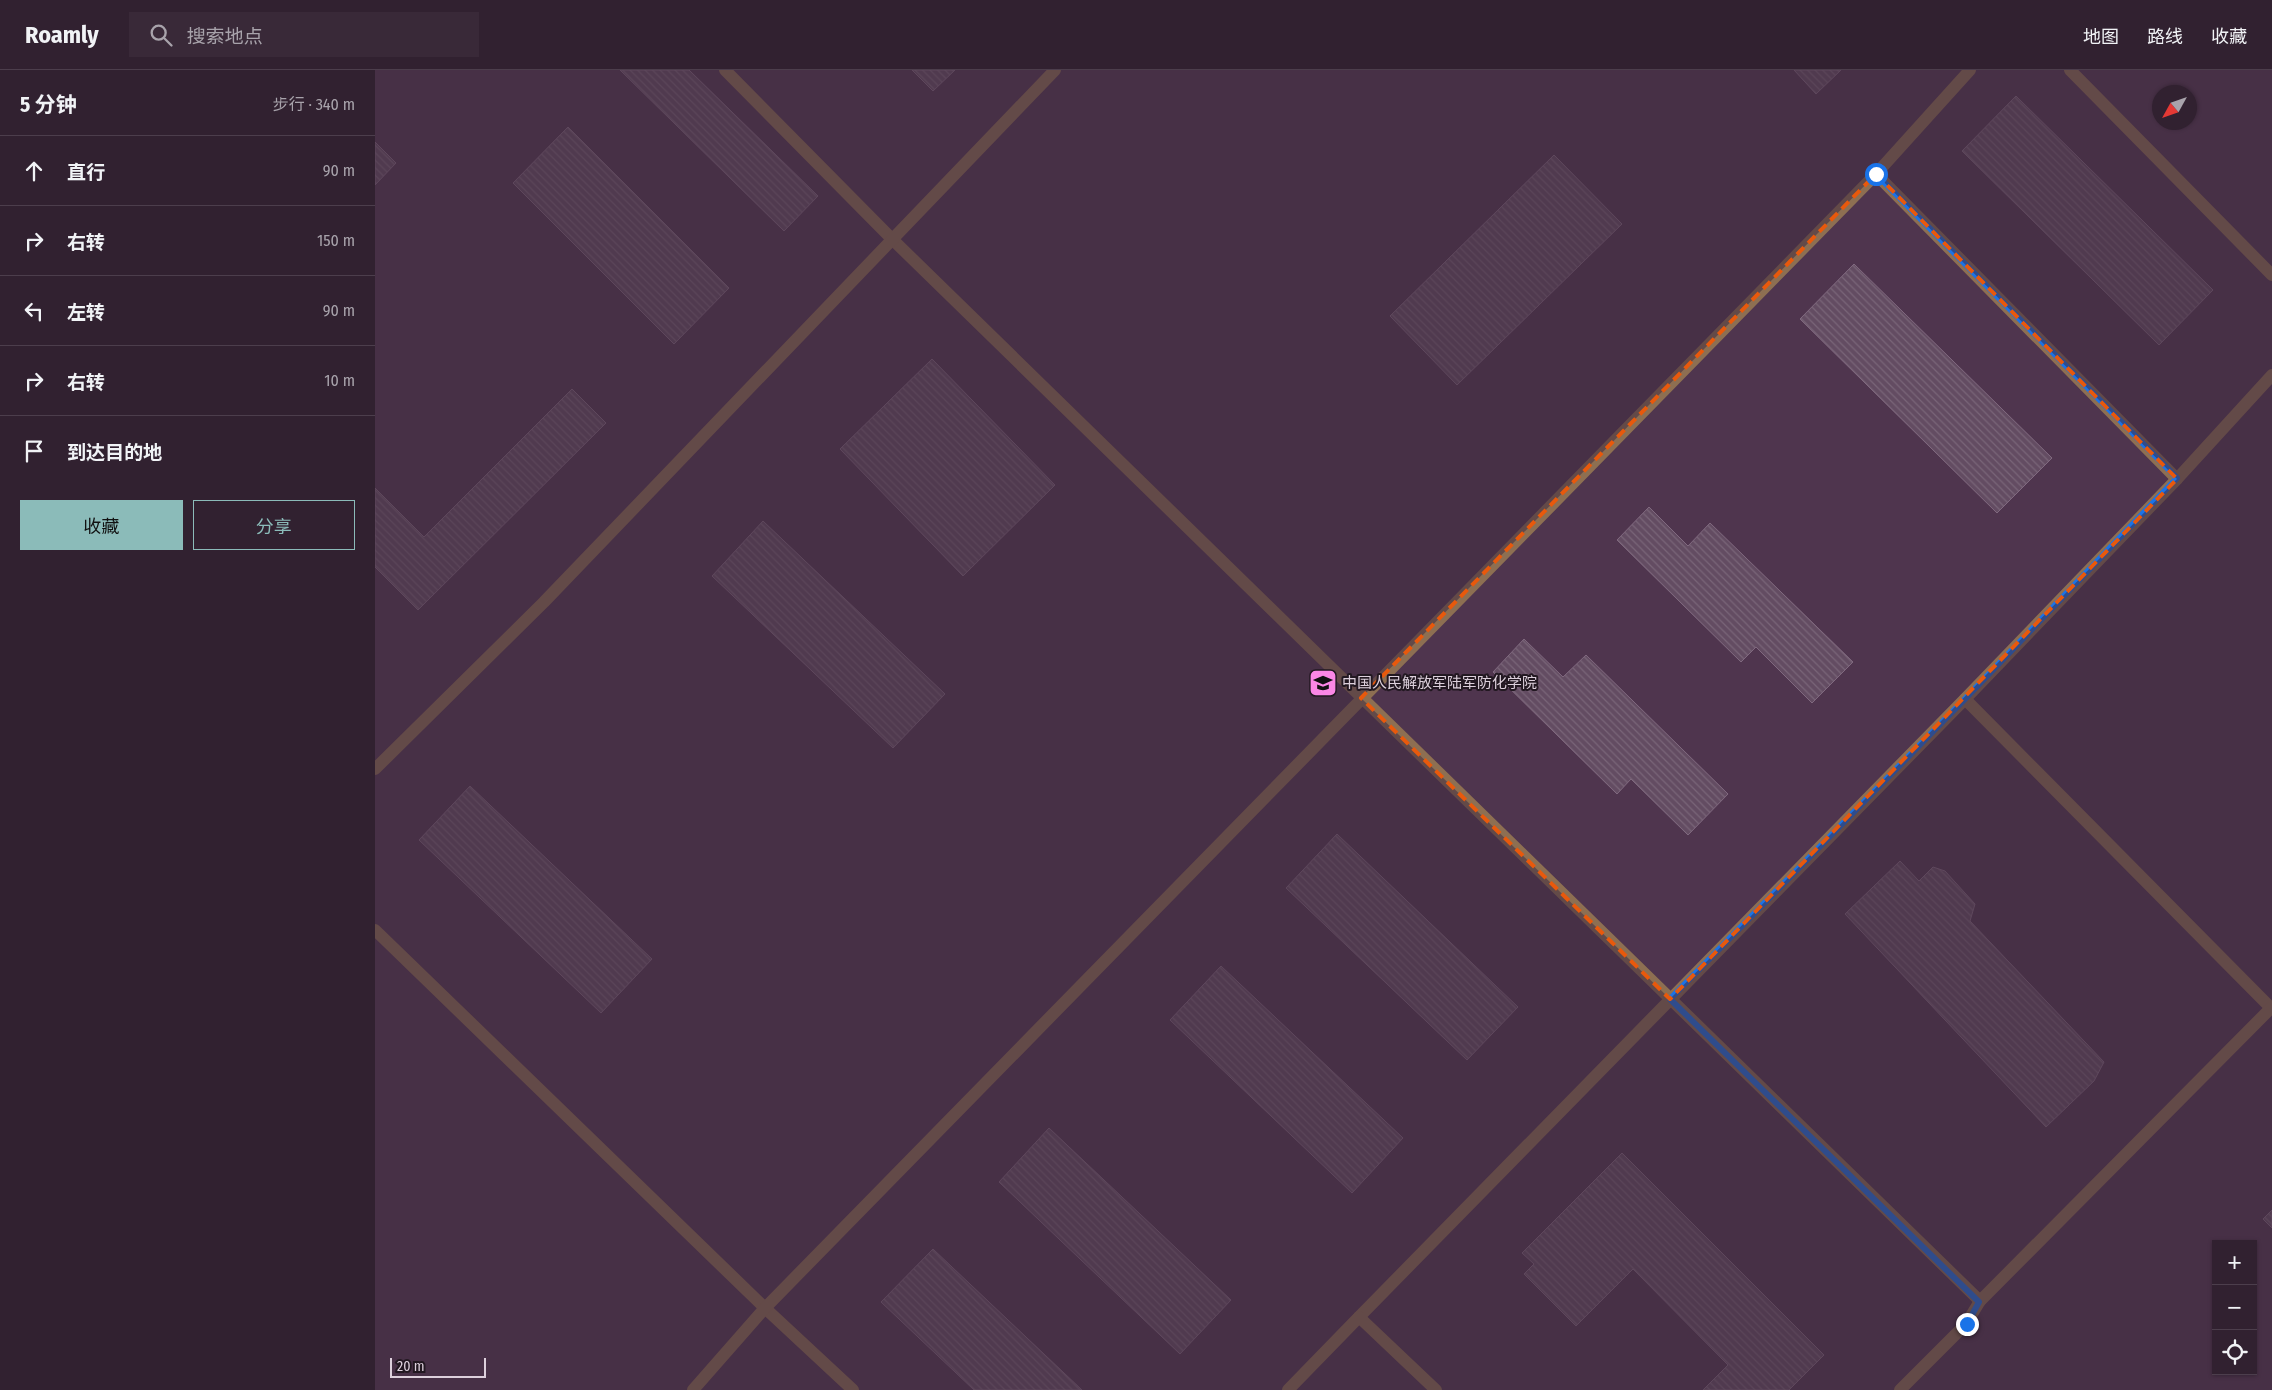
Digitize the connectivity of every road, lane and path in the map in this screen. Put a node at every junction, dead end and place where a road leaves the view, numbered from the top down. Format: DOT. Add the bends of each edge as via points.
graph roads {
  1 [pos="725,70"];
  2 [pos="1055,70"];
  3 [pos="1970,70"];
  4 [pos="2069,70"];
  5 [pos="1876,174"];
  6 [pos="891,238"];
  7 [pos="2272,275"];
  8 [pos="2272,376"];
  9 [pos="2177,478"];
  10 [pos="1361,698"];
  11 [pos="1965,699"];
  12 [pos="375,769"];
  13 [pos="375,930"];
  14 [pos="1670,999"];
  15 [pos="2272,1008"];
  16 [pos="1979,1302"];
  17 [pos="765,1308"];
  18 [pos="1359,1317"];
  19 [pos="693,1390"];
  20 [pos="853,1390"];
  21 [pos="1288,1390"];
  22 [pos="1436,1390"];
  23 [pos="1900,1390"];
  1 -- 6 [label="street"];
  2 -- 6 [label="street"];
  3 -- 5 [label="street"];
  4 -- 7 [label="street"];
  5 -- 9 [label="street"];
  5 -- 10 [label="street"];
  6 -- 10 [label="street"];
  6 -- 12 [label="street" via="544,602"];
  8 -- 9 [label="street"];
  9 -- 11 [label="street"];
  10 -- 14 [label="street"];
  10 -- 17 [label="street"];
  11 -- 14 [label="street"];
  11 -- 15 [label="street"];
  13 -- 17 [label="street"];
  14 -- 16 [label="street"];
  14 -- 18 [label="street"];
  15 -- 16 [label="street"];
  16 -- 23 [label="street" via="1967,1324"];
  17 -- 19 [label="street"];
  17 -- 20 [label="street"];
  18 -- 21 [label="street"];
  18 -- 22 [label="street"];
}
